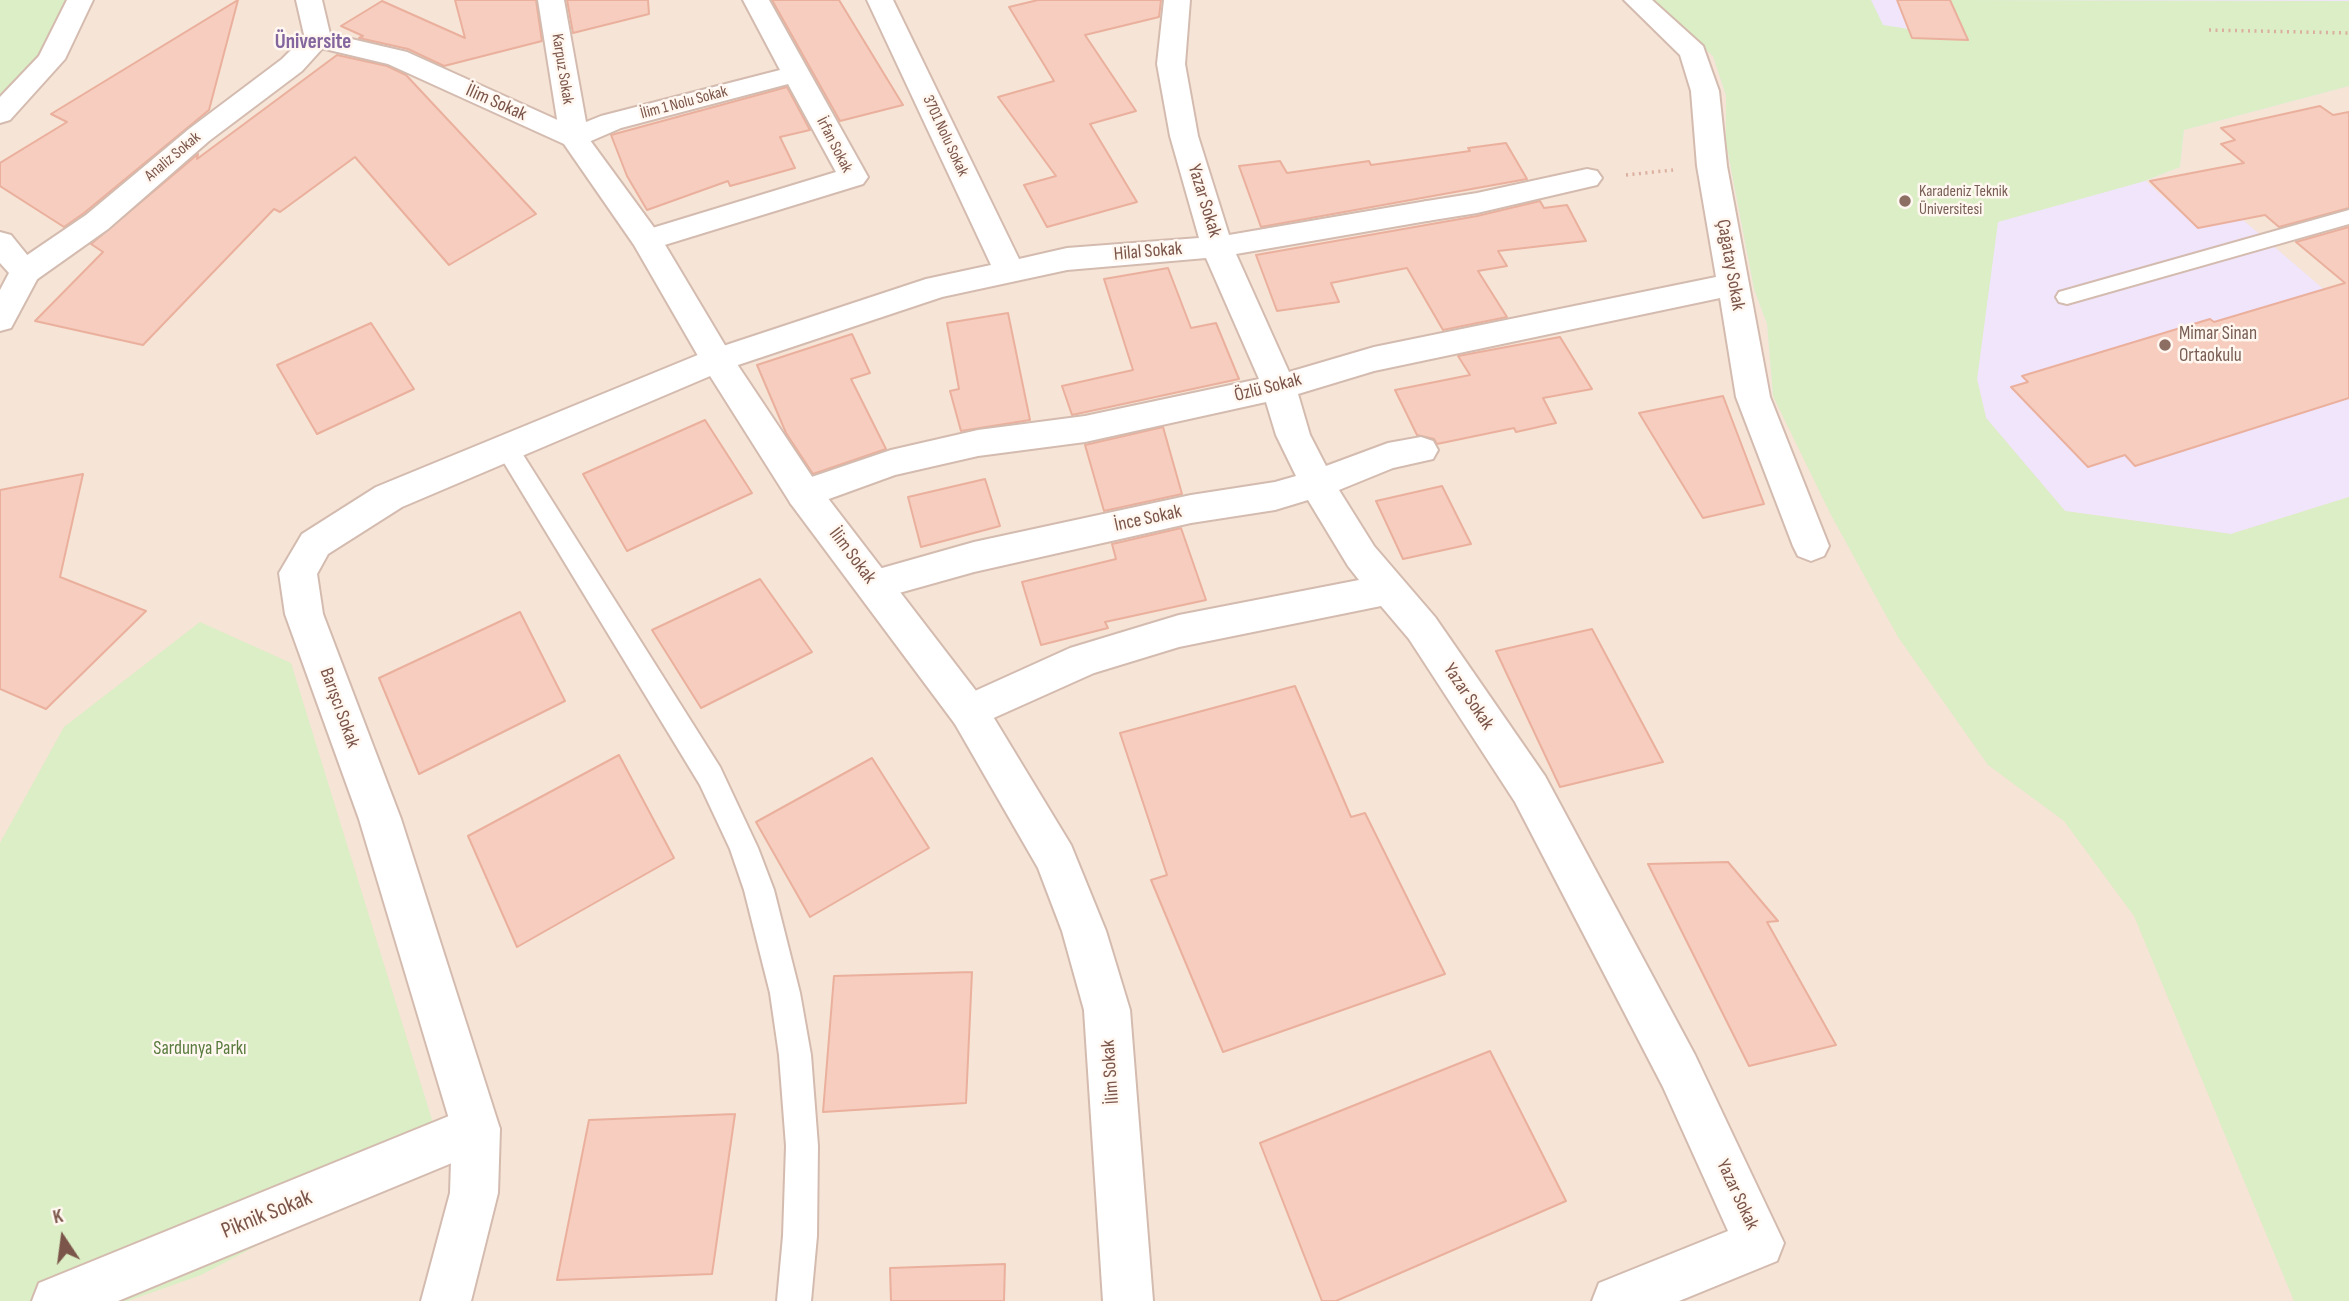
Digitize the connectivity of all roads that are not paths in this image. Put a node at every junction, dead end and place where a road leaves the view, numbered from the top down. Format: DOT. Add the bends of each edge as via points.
graph roads {
  1 [pos="80,0"];
  2 [pos="309,0"];
  3 [pos="551,0"];
  4 [pos="756,0"];
  5 [pos="880,0"];
  6 [pos="1177,0"];
  7 [pos="1637,0"];
  8 [pos="318,39"];
  9 [pos="796,74"];
  10 [pos="0,114"];
  11 [pos="573,138"];
  12 [pos="1587,178"];
  13 [pos="2349,217"];
  14 [pos="647,240"];
  15 [pos="0,242"];
  16 [pos="1217,247"];
  17 [pos="25,272"];
  18 [pos="1010,272"];
  19 [pos="1734,284"];
  20 [pos="2067,298"];
  21 [pos="0,320"];
  22 [pos="717,360"];
  23 [pos="1279,387"];
  24 [pos="507,448"];
  25 [pos="1421,450"];
  26 [pos="1317,484"];
  27 [pos="804,494"];
  28 [pos="1811,546"];
  29 [pos="874,585"];
  30 [pos="1389,589"];
  31 [pos="970,712"];
  32 [pos="476,1129"];
  33 [pos="57,1301"];
  34 [pos="446,1301"];
  35 [pos="794,1301"];
  36 [pos="1128,1301"];
  37 [pos="1617,1301"];
  1 -- 10 [label="street" via="51,59"];
  2 -- 8 [label="street"];
  3 -- 11 [label="street, Karpuz Sokak"];
  4 -- 9 [label="street, İrfan Sokak"];
  5 -- 18 [label="street, 3701 Nolu Sokak"];
  6 -- 16 [label="street, Yazar Sokak" via="1171,64 1184,136"];
  7 -- 19 [label="street, Çağatay Sokak" via="1693,52 1705,91 1712,166"];
  8 -- 11 [label="street, İlim Sokak" via="397,58"];
  8 -- 17 [label="street, Analiz Sokak" via="97,222"];
  9 -- 11 [label="street, İlim 1 Nolu Sokak" via="611,122"];
  9 -- 14 [label="street, İrfan Sokak" via="853,177"];
  11 -- 14 [label="street, İlim Sokak"];
  12 -- 16 [label="street, Hilal Sokak" via="1477,203"];
  13 -- 20 [label="lane"];
  14 -- 22 [label="street, İlim Sokak"];
  15 -- 17 [label="street"];
  16 -- 18 [label="street, Hilal Sokak" via="1067,259"];
  16 -- 23 [label="street, Yazar Sokak"];
  17 -- 21 [label="street"];
  18 -- 22 [label="street, Hilal Sokak" via="937,288"];
  19 -- 23 [label="street, Özlü Sokak" via="1374,359"];
  19 -- 28 [label="street, Çağatay Sokak" via="1753,397"];
  22 -- 24 [label="street, Barışcı Sokak"];
  22 -- 27 [label="street, İlim Sokak"];
  23 -- 26 [label="street, Yazar Sokak" via="1293,435"];
  23 -- 27 [label="street, Özlü Sokak" via="1085,429 978,443 891,463"];
  24 -- 32 [label="street, Barışcı Sokak" via="389,497 315,544 298,573 304,614 380,819"];
  24 -- 35 [label="lane" via="710,776 759,890 795,1055 802,1146"];
  25 -- 26 [label="street, İnce Sokak" via="1388,456"];
  26 -- 29 [label="street, İnce Sokak" via="974,557"];
  26 -- 30 [label="street, Yazar Sokak" via="1361,556"];
  27 -- 29 [label="street, İlim Sokak"];
  29 -- 31 [label="street, İlim Sokak"];
  30 -- 31 [label="street" via="1179,631 1084,660"];
  30 -- 37 [label="street, Yazar Sokak" via="1422,628 1530,789 1679,1070 1759,1243"];
  31 -- 36 [label="street, İlim Sokak" via="1056,859 1107,1010"];
  32 -- 33 [label="street, Piknik Sokak"];
  32 -- 34 [label="street, Barışcı Sokak" via="474,1193"];
}
